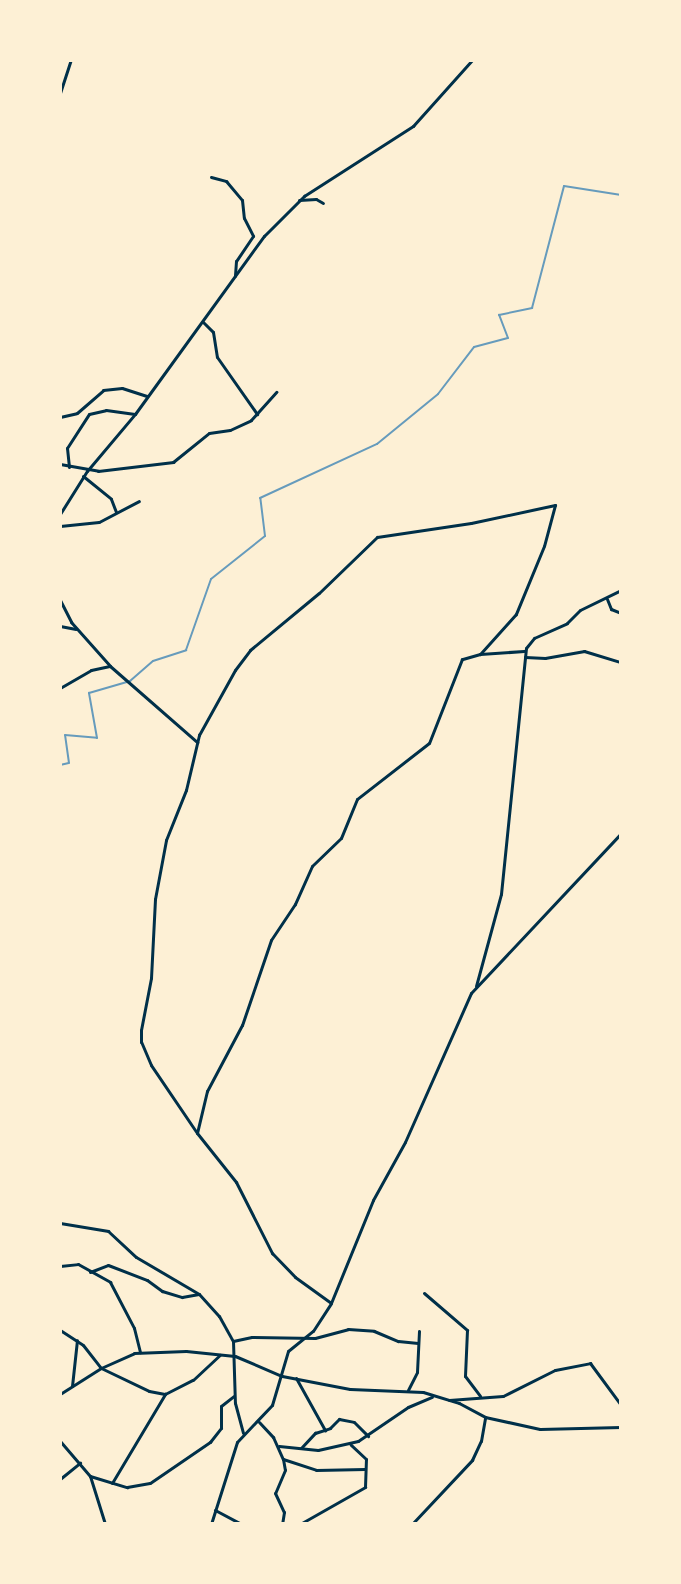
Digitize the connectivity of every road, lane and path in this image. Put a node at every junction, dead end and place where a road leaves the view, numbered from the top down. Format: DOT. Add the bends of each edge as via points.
graph roads {
  1 [pos="71,60"];
  2 [pos="472,60"];
  3 [pos="60,93"];
  4 [pos="211,177"];
  5 [pos="299,200"];
  6 [pos="323,203"];
  7 [pos="235,276"];
  8 [pos="203,322"];
  9 [pos="276,392"];
  10 [pos="147,396"];
  11 [pos="135,414"];
  12 [pos="257,414"];
  13 [pos="60,417"];
  14 [pos="60,464"];
  15 [pos="69,467"];
  16 [pos="87,471"];
  17 [pos="83,476"];
  18 [pos="139,501"];
  19 [pos="116,512"];
  20 [pos="60,514"];
  21 [pos="60,526"];
  22 [pos="621,590"];
  23 [pos="607,599"];
  24 [pos="60,600"];
  25 [pos="621,613"];
  26 [pos="60,626"];
  27 [pos="76,629"];
  28 [pos="480,654"];
  29 [pos="524,654"];
  30 [pos="621,662"];
  31 [pos="110,666"];
  32 [pos="60,688"];
  33 [pos="197,742"];
  34 [pos="621,833"];
  35 [pos="476,986"];
  36 [pos="197,1133"];
  37 [pos="60,1223"];
  38 [pos="60,1266"];
  39 [pos="90,1272"];
  40 [pos="424,1293"];
  41 [pos="199,1294"];
  42 [pos="331,1303"];
  43 [pos="60,1330"];
  44 [pos="419,1331"];
  45 [pos="304,1338"];
  46 [pos="77,1340"];
  47 [pos="233,1341"];
  48 [pos="418,1343"];
  49 [pos="140,1352"];
  50 [pos="221,1354"];
  51 [pos="235,1356"];
  52 [pos="101,1368"];
  53 [pos="282,1376"];
  54 [pos="296,1378"];
  55 [pos="72,1386"];
  56 [pos="408,1390"];
  57 [pos="60,1394"];
  58 [pos="165,1394"];
  59 [pos="234,1395"];
  60 [pos="435,1396"];
  61 [pos="480,1396"];
  62 [pos="447,1400"];
  63 [pos="621,1405"];
  64 [pos="485,1417"];
  65 [pos="259,1422"];
  66 [pos="621,1427"];
  67 [pos="325,1430"];
  68 [pos="243,1434"];
  69 [pos="368,1436"];
  70 [pos="60,1441"];
  71 [pos="349,1444"];
  72 [pos="279,1446"];
  73 [pos="300,1449"];
  74 [pos="283,1459"];
  75 [pos="80,1463"];
  76 [pos="367,1469"];
  77 [pos="90,1476"];
  78 [pos="60,1479"];
  79 [pos="112,1483"];
  80 [pos="215,1510"];
  81 [pos="105,1524"];
  82 [pos="211,1524"];
  83 [pos="241,1524"];
  84 [pos="282,1524"];
  85 [pos="300,1524"];
  86 [pos="412,1524"];
  1 -- 3 [label="street"];
  2 -- 5 [label="street" via="413,126"];
  4 -- 7 [label="street" via="226,181 242,200 253,236 236,261"];
  5 -- 6 [label="street"];
  5 -- 7 [label="street"];
  7 -- 8 [label="street"];
  8 -- 10 [label="street"];
  8 -- 12 [label="street" via="213,332 217,357"];
  9 -- 12 [label="street"];
  10 -- 11 [label="street"];
  10 -- 13 [label="street" via="122,388 103,390 77,413"];
  11 -- 15 [label="street" via="89,414 67,448"];
  11 -- 16 [label="street"];
  12 -- 16 [label="street" via="238,427 209,433 181,458 164,465"];
  14 -- 15 [label="street"];
  15 -- 16 [label="street"];
  16 -- 17 [label="street"];
  17 -- 19 [label="street" via="111,499"];
  17 -- 20 [label="street"];
  18 -- 19 [label="street"];
  19 -- 21 [label="street" via="92,523"];
  22 -- 23 [label="street"];
  23 -- 25 [label="street" via="611,609"];
  23 -- 29 [label="street" via="530,641"];
  24 -- 27 [label="street"];
  26 -- 27 [label="street"];
  27 -- 31 [label="street"];
  28 -- 29 [label="street"];
  28 -- 33 [label="street" via="516,614 555,505 373,539 325,588 243,657"];
  28 -- 36 [label="street" via="457,666 429,743 357,799 341,838 312,866 271,940 242,1025 207,1091"];
  29 -- 30 [label="street" via="545,658 584,651"];
  29 -- 35 [label="street" via="501,894"];
  31 -- 32 [label="street"];
  31 -- 33 [label="street"];
  33 -- 36 [label="street" via="161,863 140,1038 151,1065"];
  34 -- 35 [label="street"];
  35 -- 42 [label="street" via="372,1203"];
  36 -- 42 [label="street" via="236,1182 272,1253"];
  37 -- 41 [label="street" via="108,1231 136,1257"];
  38 -- 39 [label="street" via="77,1264"];
  39 -- 41 [label="street" via="108,1265 162,1291 182,1297"];
  39 -- 49 [label="street" via="112,1284"];
  40 -- 61 [label="street" via="467,1330 465,1376"];
  41 -- 47 [label="street"];
  42 -- 45 [label="street"];
  43 -- 46 [label="street"];
  44 -- 48 [label="street"];
  45 -- 47 [label="street"];
  45 -- 48 [label="street" via="355,1329"];
  45 -- 53 [label="street" via="288,1351"];
  46 -- 52 [label="street"];
  46 -- 55 [label="street"];
  47 -- 51 [label="street"];
  48 -- 56 [label="street" via="417,1372"];
  49 -- 50 [label="street"];
  49 -- 52 [label="street"];
  50 -- 51 [label="street"];
  50 -- 58 [label="street" via="193,1380"];
  51 -- 53 [label="street"];
  51 -- 59 [label="street"];
  52 -- 55 [label="street"];
  52 -- 58 [label="street"];
  53 -- 54 [label="street"];
  53 -- 65 [label="street" via="272,1405"];
  54 -- 56 [label="street" via="350,1389"];
  54 -- 67 [label="street"];
  55 -- 57 [label="street"];
  56 -- 60 [label="street"];
  58 -- 79 [label="street"];
  59 -- 68 [label="street"];
  59 -- 79 [label="street" via="221,1406 221,1428 210,1442 144,1486"];
  60 -- 62 [label="street"];
  60 -- 69 [label="street" via="408,1407"];
  61 -- 62 [label="street"];
  61 -- 63 [label="street" via="506,1395 555,1370 590,1363"];
  62 -- 64 [label="street"];
  64 -- 66 [label="street" via="540,1429"];
  64 -- 86 [label="street" via="472,1460"];
  65 -- 68 [label="street"];
  65 -- 72 [label="street"];
  67 -- 69 [label="street" via="342,1419 354,1422"];
  67 -- 73 [label="street"];
  68 -- 80 [label="street"];
  69 -- 71 [label="street"];
  70 -- 75 [label="street"];
  71 -- 73 [label="street"];
  71 -- 76 [label="street" via="363,1454"];
  72 -- 73 [label="street"];
  72 -- 74 [label="street"];
  74 -- 76 [label="street" via="316,1470"];
  74 -- 84 [label="street" via="285,1470 275,1493 284,1512"];
  75 -- 77 [label="street"];
  75 -- 78 [label="street"];
  76 -- 85 [label="street" via="360,1492"];
  77 -- 79 [label="street"];
  77 -- 81 [label="street"];
  80 -- 82 [label="street"];
  80 -- 83 [label="street"];
}
